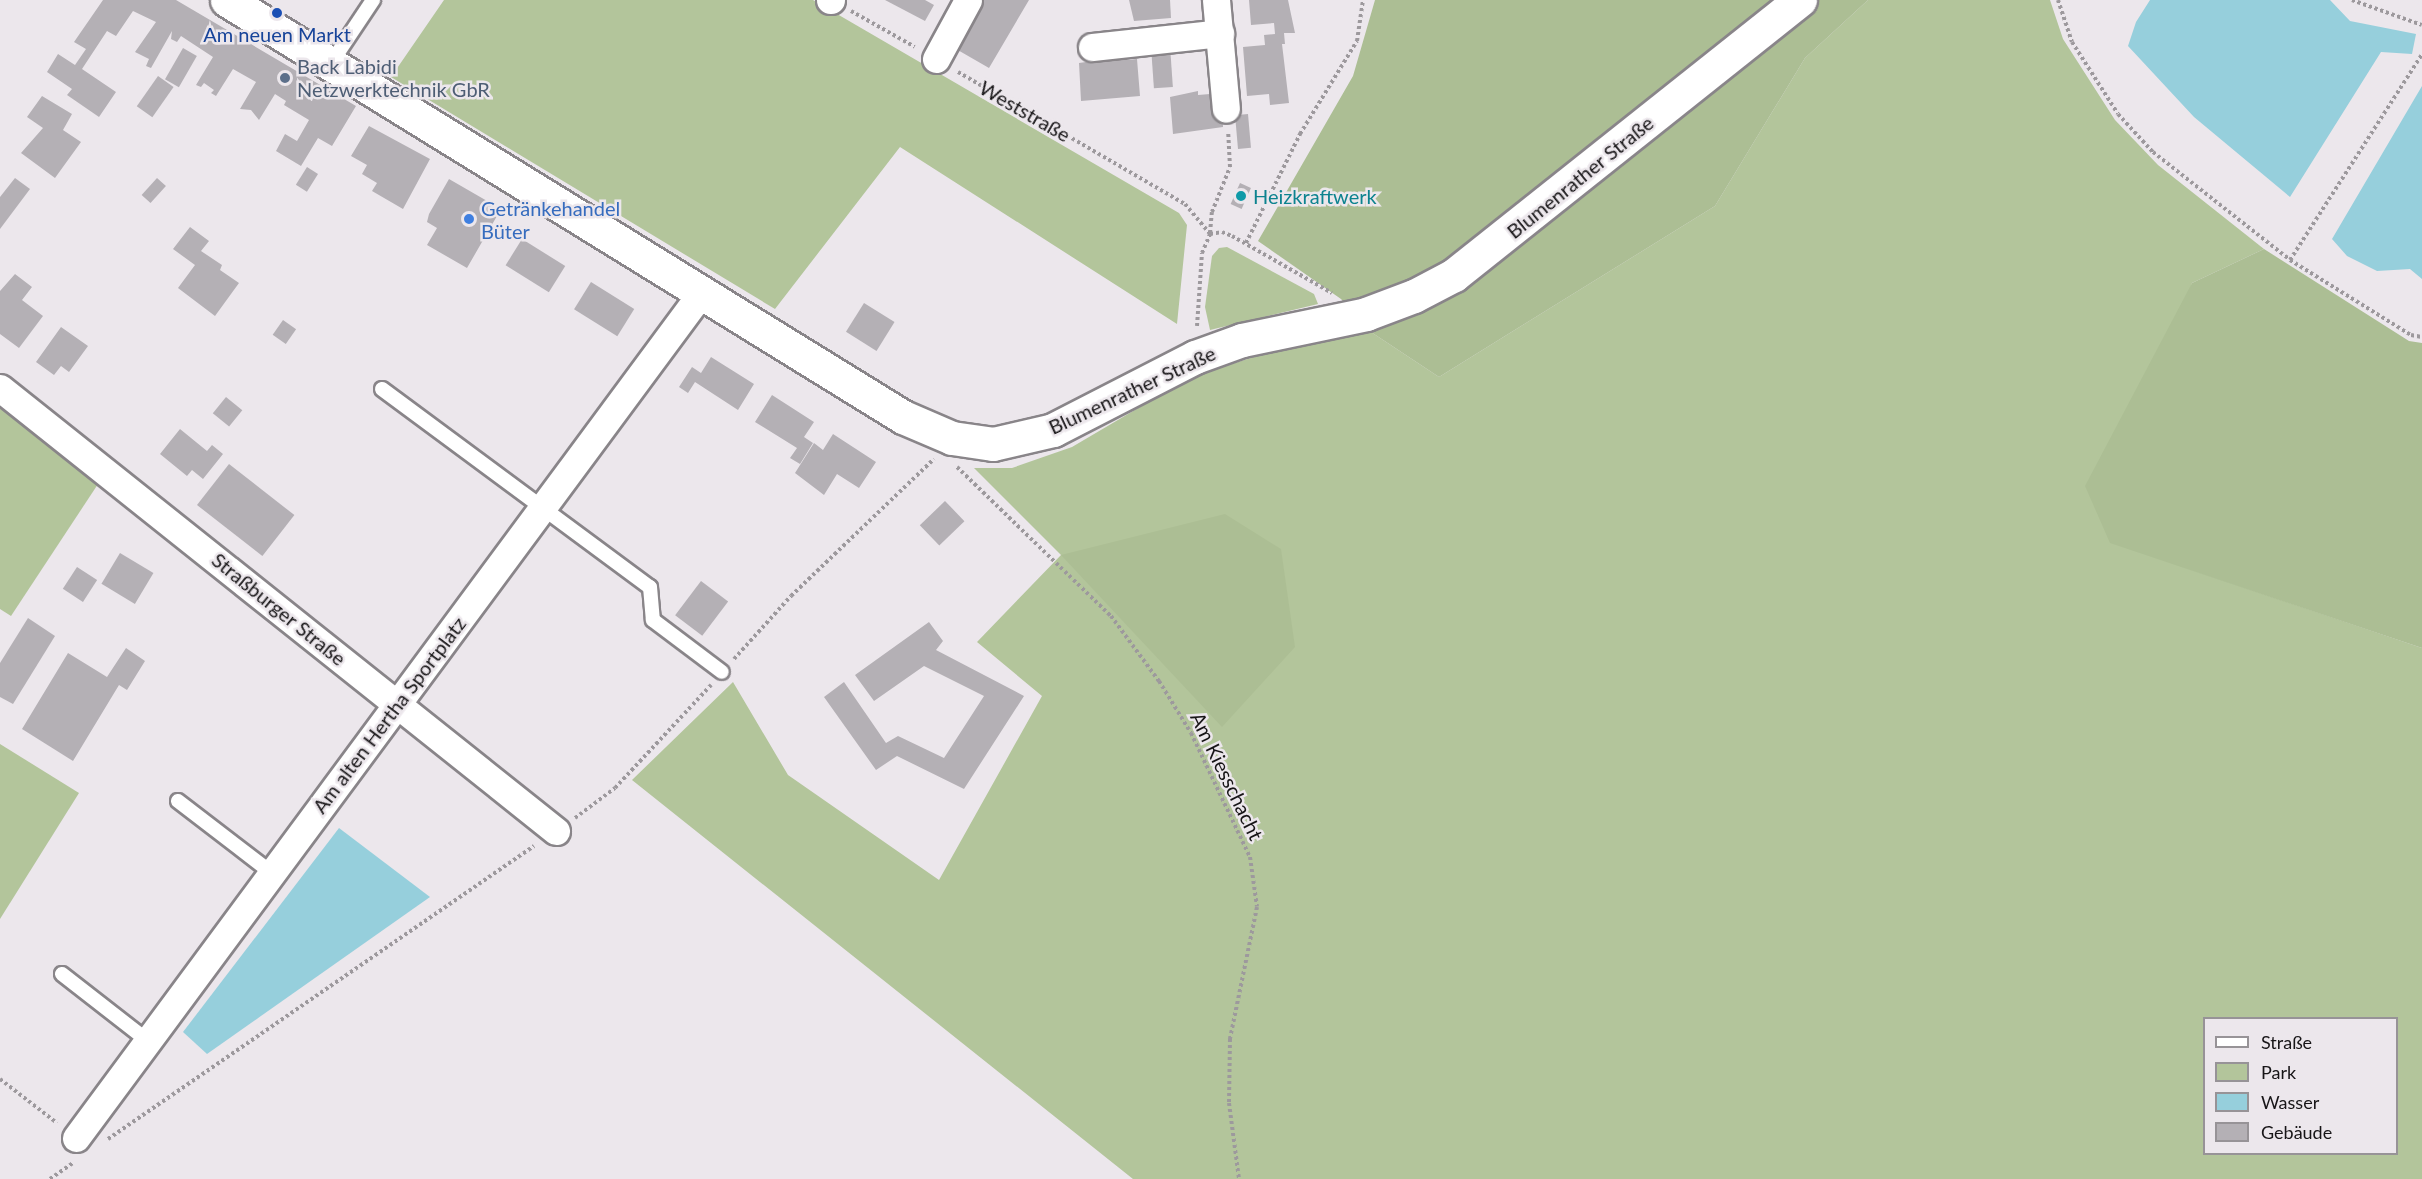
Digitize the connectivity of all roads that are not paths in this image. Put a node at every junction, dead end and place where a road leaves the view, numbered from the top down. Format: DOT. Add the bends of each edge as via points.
graph roads {
  1 [pos="227,0"];
  2 [pos="373,0"];
  3 [pos="968,0"];
  4 [pos="1216,0"];
  5 [pos="1800,0"];
  6 [pos="1220,33"];
  7 [pos="1092,47"];
  8 [pos="936,59"];
  9 [pos="332,63"];
  10 [pos="1227,109"];
  11 [pos="702,292"];
  12 [pos="0,388"];
  13 [pos="382,388"];
  14 [pos="542,508"];
  15 [pos="722,672"];
  16 [pos="397,705"];
  17 [pos="178,801"];
  18 [pos="556,831"];
  19 [pos="272,873"];
  20 [pos="62,974"];
  21 [pos="148,1041"];
  22 [pos="76,1138"];
  1 -- 9 [label="street, Blumenrather Straße"];
  2 -- 9 [label="lane"];
  3 -- 8 [label="street"];
  4 -- 6 [label="street"];
  5 -- 11 [label="street, Blumenrather Straße" via="1489,250 1414,296 1366,314 1242,340 1195,357 1053,430 993,444 952,438 903,417"];
  6 -- 7 [label="street"];
  6 -- 10 [label="street"];
  9 -- 11 [label="street, Blumenrather Straße"];
  11 -- 14 [label="street, Am alten Hertha Sportplatz"];
  12 -- 16 [label="street, Straßburger Straße"];
  13 -- 14 [label="lane"];
  14 -- 15 [label="lane" via="650,587 653,620"];
  14 -- 16 [label="street, Am alten Hertha Sportplatz"];
  16 -- 18 [label="street, Straßburger Straße"];
  16 -- 19 [label="street, Am alten Hertha Sportplatz"];
  17 -- 19 [label="lane"];
  19 -- 21 [label="street, Am alten Hertha Sportplatz"];
  20 -- 21 [label="lane"];
  21 -- 22 [label="street, Am alten Hertha Sportplatz"];
}
